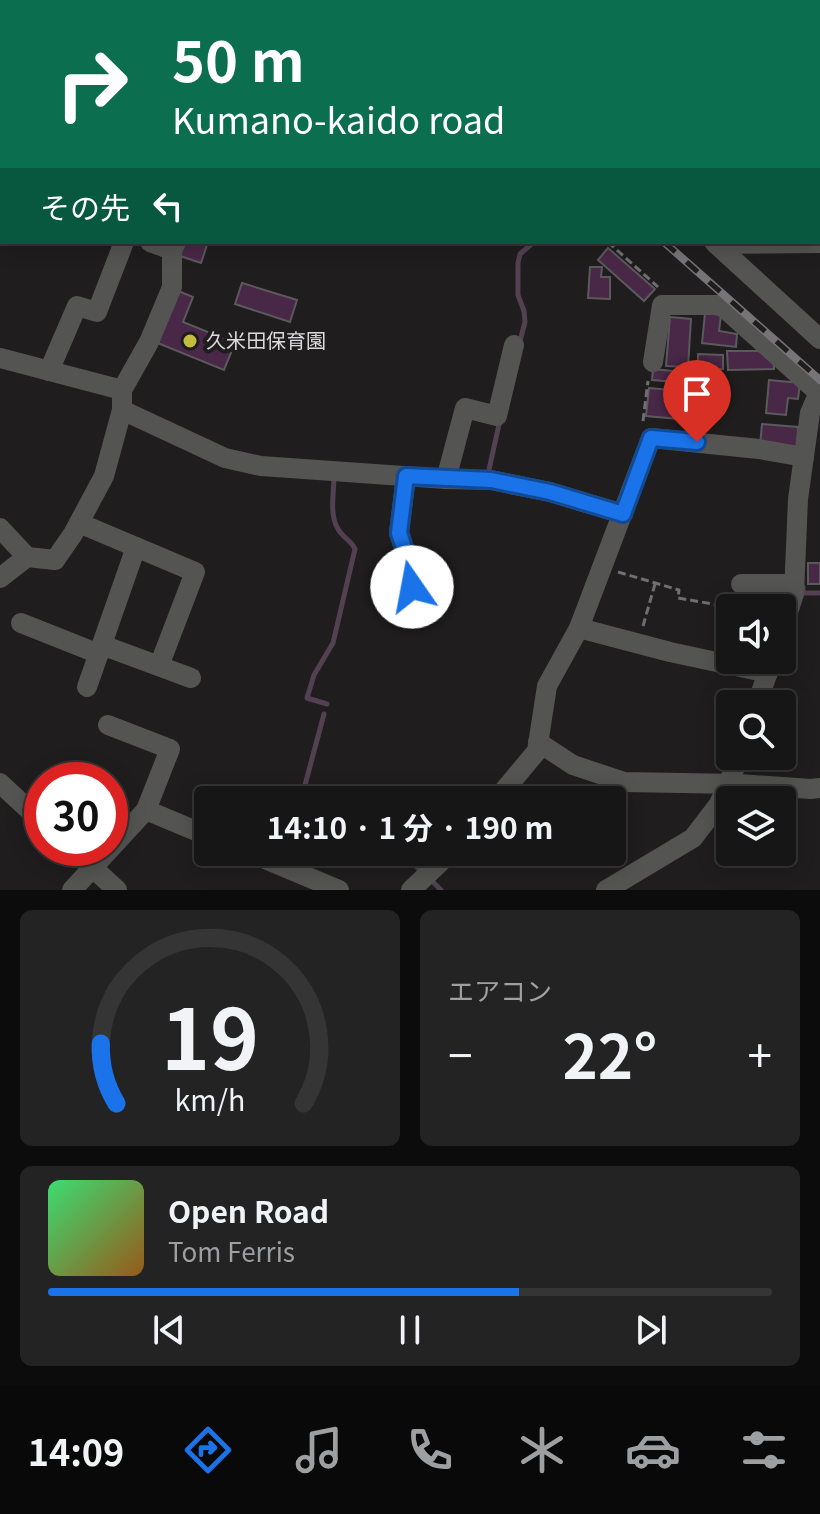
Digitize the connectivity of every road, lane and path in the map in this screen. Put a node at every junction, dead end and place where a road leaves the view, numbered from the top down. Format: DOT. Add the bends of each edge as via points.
graph roads {
  1 [pos="123,244"];
  2 [pos="610,244"];
  3 [pos="716,244"];
  4 [pos="174,246"];
  5 [pos="678,305"];
  6 [pos="820,339"];
  7 [pos="514,345"];
  8 [pos="0,358"];
  9 [pos="653,362"];
  10 [pos="49,371"];
  11 [pos="819,391"];
  12 [pos="122,400"];
  13 [pos="651,438"];
  14 [pos="804,457"];
  15 [pos="406,476"];
  16 [pos="446,479"];
  17 [pos="798,499"];
  18 [pos="820,502"];
  19 [pos="623,514"];
  20 [pos="79,523"];
  21 [pos="0,528"];
  22 [pos="136,547"];
  23 [pos="27,557"];
  24 [pos="602,568"];
  25 [pos="0,578"];
  26 [pos="655,584"];
  27 [pos="741,584"];
  28 [pos="794,584"];
  29 [pos="794,594"];
  30 [pos="716,605"];
  31 [pos="401,607"];
  32 [pos="21,623"];
  33 [pos="579,628"];
  34 [pos="638,643"];
  35 [pos="100,650"];
  36 [pos="716,659"];
  37 [pos="159,666"];
  38 [pos="191,678"];
  39 [pos="87,687"];
  40 [pos="108,725"];
  41 [pos="538,742"];
  42 [pos="734,770"];
  43 [pos="0,783"];
  44 [pos="728,785"];
  45 [pos="508,786"];
  46 [pos="820,788"];
  47 [pos="24,805"];
  48 [pos="146,810"];
  49 [pos="194,830"];
  50 [pos="282,866"];
  51 [pos="436,866"];
  52 [pos="92,868"];
  53 [pos="620,887"];
  54 [pos="72,890"];
  55 [pos="117,890"];
  56 [pos="339,890"];
  57 [pos="411,890"];
  1 -- 10 [label="street" via="97,312 77,306"];
  2 -- 5 [label="path"];
  3 -- 6 [label="street"];
  4 -- 12 [label="street" via="172,287"];
  5 -- 9 [label="street" via="662,305"];
  5 -- 11 [label="street" via="721,305"];
  7 -- 16 [label="street" via="497,416 465,408"];
  8 -- 10 [label="street"];
  9 -- 13 [label="path" via="641,435"];
  10 -- 12 [label="street"];
  11 -- 14 [label="street"];
  12 -- 15 [label="street" via="225,458 261,466"];
  12 -- 20 [label="street" via="104,476"];
  13 -- 14 [label="street"];
  13 -- 19 [label="street"];
  14 -- 17 [label="street"];
  15 -- 16 [label="street"];
  15 -- 31 [label="street" via="399,533 412,587"];
  16 -- 19 [label="street" via="491,480"];
  17 -- 18 [label="street"];
  17 -- 28 [label="street"];
  19 -- 24 [label="street"];
  20 -- 22 [label="street"];
  20 -- 23 [label="street" via="55,560"];
  21 -- 23 [label="street"];
  22 -- 35 [label="street"];
  22 -- 37 [label="street" via="195,572"];
  23 -- 25 [label="street"];
  24 -- 26 [label="path"];
  24 -- 33 [label="street"];
  26 -- 30 [label="path" via="679,590 678,598"];
  26 -- 34 [label="path"];
  27 -- 28 [label="street"];
  28 -- 29 [label="street"];
  32 -- 35 [label="street"];
  33 -- 34 [label="street"];
  33 -- 41 [label="street" via="547,686"];
  34 -- 36 [label="street"];
  35 -- 37 [label="street"];
  35 -- 39 [label="street"];
  37 -- 38 [label="street"];
  40 -- 48 [label="street" via="170,749"];
  41 -- 44 [label="street" via="573,765 624,782"];
  41 -- 45 [label="street" via="537,751"];
  42 -- 44 [label="street"];
  43 -- 47 [label="street"];
  44 -- 46 [label="street"];
  44 -- 53 [label="street" via="693,838"];
  48 -- 49 [label="street"];
  48 -- 52 [label="street"];
  50 -- 56 [label="street"];
  51 -- 57 [label="street"];
  52 -- 54 [label="street"];
  52 -- 55 [label="street"];
}
